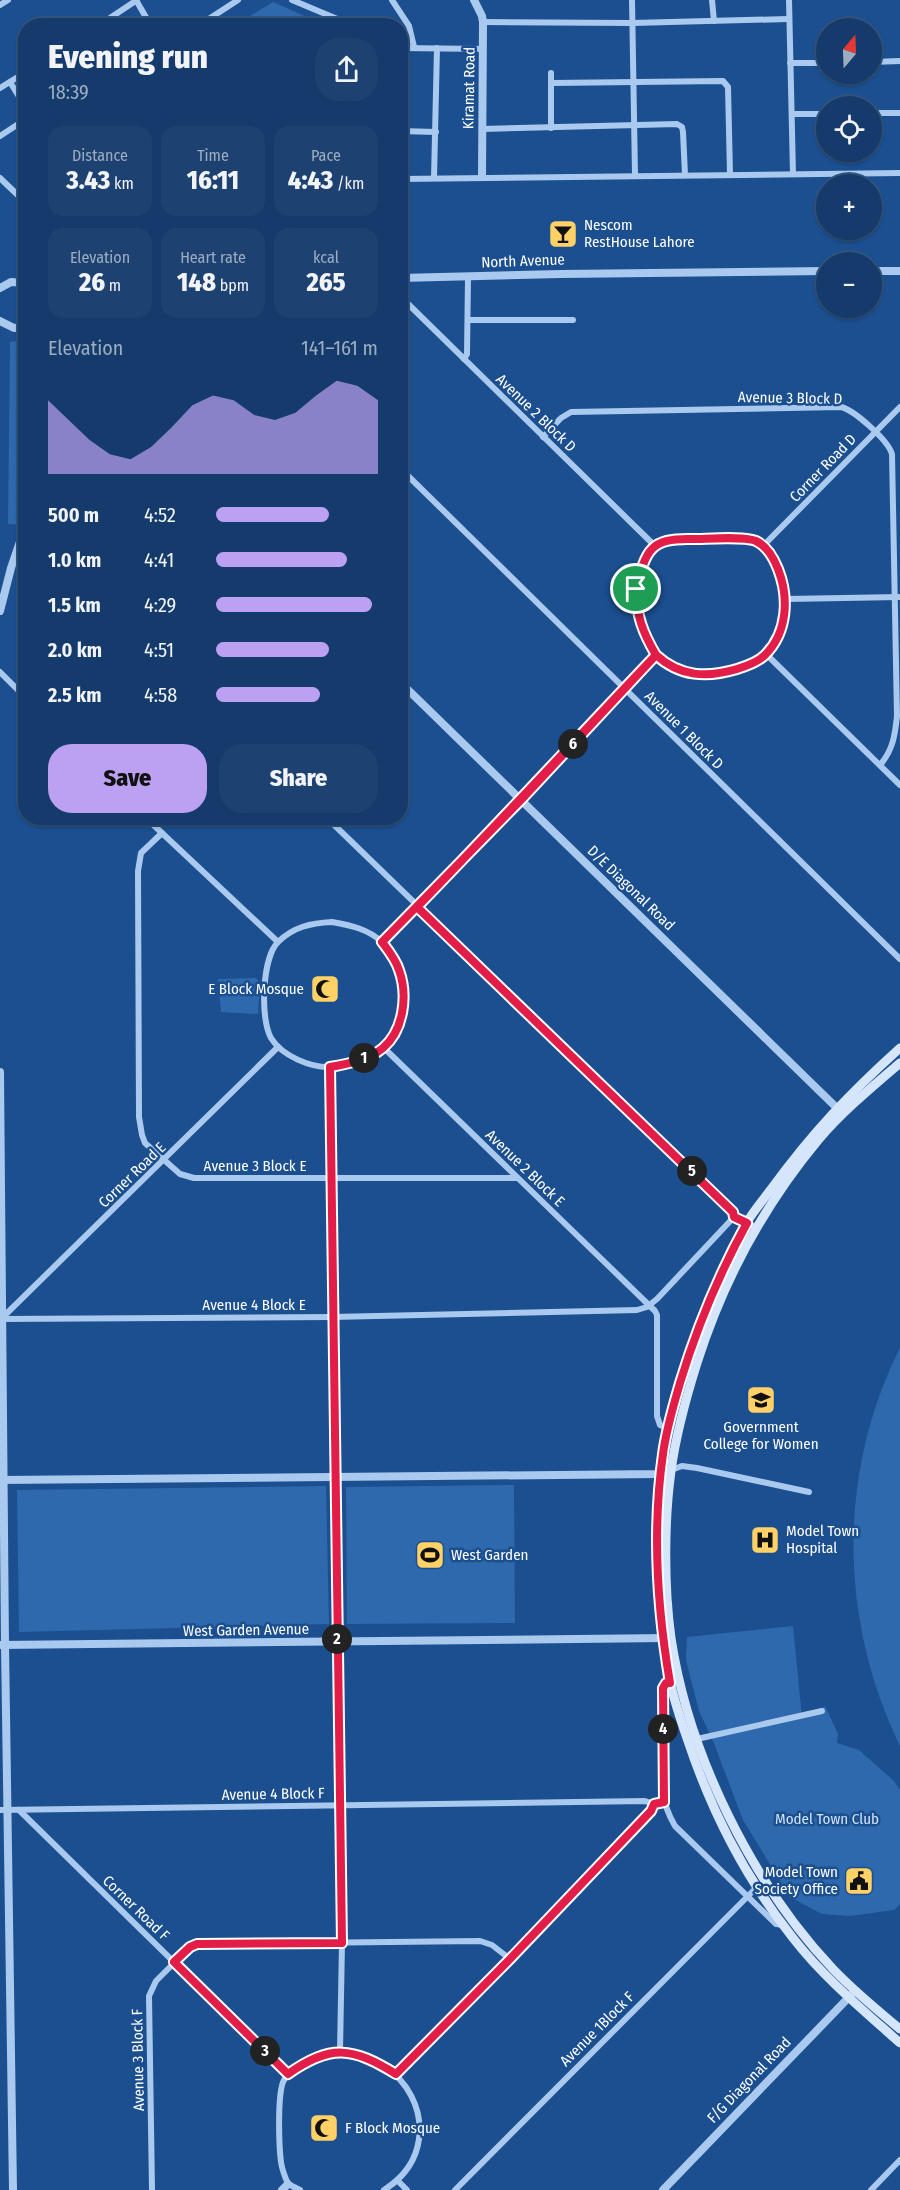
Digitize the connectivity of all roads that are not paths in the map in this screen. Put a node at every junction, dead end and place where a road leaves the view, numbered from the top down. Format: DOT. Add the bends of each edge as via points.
graph roads {
  1 [pos="8,0"];
  2 [pos="136,0"];
  3 [pos="238,0"];
  4 [pos="292,0"];
  5 [pos="392,0"];
  6 [pos="474,0"];
  7 [pos="632,0"];
  8 [pos="712,0"];
  9 [pos="789,0"];
  10 [pos="0,5"];
  11 [pos="110,18"];
  12 [pos="146,18"];
  13 [pos="210,18"];
  14 [pos="335,18"];
  15 [pos="404,18"];
  16 [pos="788,19"];
  17 [pos="714,21"];
  18 [pos="483,22"];
  19 [pos="632,23"];
  20 [pos="408,24"];
  21 [pos="408,46"];
  22 [pos="414,47"];
  23 [pos="436,48"];
  24 [pos="483,49"];
  25 [pos="900,61"];
  26 [pos="882,62"];
  27 [pos="790,63"];
  28 [pos="816,63"];
  29 [pos="551,73"];
  30 [pos="18,77"];
  31 [pos="633,81"];
  32 [pos="10,82"];
  33 [pos="551,83"];
  34 [pos="0,88"];
  35 [pos="18,95"];
  36 [pos="900,112"];
  37 [pos="882,113"];
  38 [pos="792,114"];
  39 [pos="816,114"];
  40 [pos="18,124"];
  41 [pos="633,126"];
  42 [pos="551,128"];
  43 [pos="482,129"];
  44 [pos="408,131"];
  45 [pos="436,132"];
  46 [pos="0,136"];
  47 [pos="900,173"];
  48 [pos="730,174"];
  49 [pos="793,174"];
  50 [pos="635,175"];
  51 [pos="685,175"];
  52 [pos="482,177"];
  53 [pos="0,178"];
  54 [pos="434,178"];
  55 [pos="408,179"];
  56 [pos="18,195"];
  57 [pos="816,271"];
  58 [pos="882,271"];
  59 [pos="900,271"];
  60 [pos="468,276"];
  61 [pos="408,278"];
  62 [pos="18,281"];
  63 [pos="2,284"];
  64 [pos="408,304"];
  65 [pos="468,320"];
  66 [pos="573,320"];
  67 [pos="1,323"];
  68 [pos="18,328"];
  69 [pos="464,359"];
  70 [pos="900,407"];
  71 [pos="875,432"];
  72 [pos="543,437"];
  73 [pos="408,476"];
  74 [pos="655,546"];
  75 [pos="763,546"];
  76 [pos="18,547"];
  77 [pos="898,597"];
  78 [pos="786,599"];
  79 [pos="0,611"];
  80 [pos="766,654"];
  81 [pos="656,655"];
  82 [pos="0,672"];
  83 [pos="624,688"];
  84 [pos="18,690"];
  85 [pos="408,690"];
  86 [pos="880,765"];
  87 [pos="900,785"];
  88 [pos="521,800"];
  89 [pos="153,825"];
  90 [pos="334,825"];
  91 [pos="162,833"];
  92 [pos="417,907"];
  93 [pos="278,942"];
  94 [pos="382,942"];
  95 [pos="900,959"];
  96 [pos="278,1047"];
  97 [pos="383,1047"];
  98 [pos="900,1048"];
  99 [pos="900,1063"];
  100 [pos="330,1067"];
  101 [pos="0,1072"];
  102 [pos="840,1111"];
  103 [pos="165,1159"];
  104 [pos="517,1178"];
  105 [pos="332,1179"];
  106 [pos="734,1217"];
  107 [pos="747,1223"];
  108 [pos="756,1227"];
  109 [pos="650,1305"];
  110 [pos="332,1317"];
  111 [pos="1,1319"];
  112 [pos="667,1428"];
  113 [pos="671,1470"];
  114 [pos="660,1474"];
  115 [pos="336,1476"];
  116 [pos="2,1480"];
  117 [pos="809,1491"];
  118 [pos="667,1639"];
  119 [pos="338,1642"];
  120 [pos="3,1645"];
  121 [pos="670,1683"];
  122 [pos="822,1711"];
  123 [pos="697,1739"];
  124 [pos="664,1802"];
  125 [pos="654,1804"];
  126 [pos="339,1805"];
  127 [pos="4,1809"];
  128 [pos="19,1810"];
  129 [pos="757,1887"];
  130 [pos="746,1896"];
  131 [pos="793,1920"];
  132 [pos="783,1925"];
  133 [pos="342,1943"];
  134 [pos="510,1959"];
  135 [pos="174,1962"];
  136 [pos="852,1993"];
  137 [pos="900,2029"];
  138 [pos="900,2043"];
  139 [pos="340,2051"];
  140 [pos="288,2074"];
  141 [pos="396,2074"];
  142 [pos="900,2160"];
  143 [pos="398,2181"];
  144 [pos="285,2187"];
  145 [pos="14,2190"];
  146 [pos="152,2190"];
  147 [pos="300,2190"];
  148 [pos="384,2190"];
  149 [pos="407,2190"];
  150 [pos="455,2190"];
  151 [pos="663,2190"];
  152 [pos="871,2190"];
  1 -- 10 [label="street"];
  2 -- 11 [label="street"];
  2 -- 12 [label="street"];
  3 -- 13 [label="street"];
  4 -- 14 [label="street"];
  5 -- 15 [label="street"];
  6 -- 18 [label="street, Kiramat Road"];
  7 -- 19 [label="street"];
  8 -- 17 [label="street"];
  9 -- 16 [label="street"];
  16 -- 17 [label="street"];
  16 -- 27 [label="street"];
  17 -- 19 [label="street"];
  18 -- 19 [label="street"];
  18 -- 24 [label="street, Kiramat Road"];
  19 -- 31 [label="street"];
  20 -- 22 [label="street"];
  21 -- 22 [label="street"];
  22 -- 23 [label="street"];
  23 -- 24 [label="street"];
  23 -- 45 [label="street"];
  24 -- 43 [label="street, Kiramat Road"];
  25 -- 26 [label="street"];
  27 -- 28 [label="street"];
  27 -- 38 [label="street"];
  29 -- 33 [label="street"];
  30 -- 32 [label="street"];
  31 -- 33 [label="street"];
  31 -- 41 [label="street"];
  31 -- 48 [label="street" via="726,82"];
  32 -- 34 [label="street"];
  32 -- 35 [label="street"];
  33 -- 42 [label="street"];
  36 -- 37 [label="street"];
  38 -- 39 [label="street"];
  38 -- 49 [label="street"];
  40 -- 46 [label="street"];
  41 -- 42 [label="street"];
  41 -- 50 [label="street"];
  41 -- 51 [label="street" via="680,125"];
  42 -- 43 [label="street"];
  43 -- 52 [label="street, Kiramat Road"];
  44 -- 45 [label="street"];
  45 -- 54 [label="street"];
  47 -- 49 [label="street"];
  48 -- 49 [label="street"];
  48 -- 51 [label="street"];
  50 -- 51 [label="street"];
  50 -- 52 [label="street"];
  52 -- 54 [label="street"];
  53 -- 56 [label="street"];
  54 -- 55 [label="street"];
  57 -- 60 [label="street, North Avenue"];
  58 -- 59 [label="street"];
  60 -- 61 [label="street, North Avenue"];
  60 -- 65 [label="street"];
  62 -- 63 [label="street"];
  64 -- 69 [label="street, Avenue 2 Block D"];
  65 -- 66 [label="street"];
  65 -- 69 [label="street"];
  67 -- 68 [label="street"];
  69 -- 72 [label="street, Avenue 2 Block D"];
  70 -- 71 [label="street, Corner Road D"];
  71 -- 72 [label="street, Avenue 3 Block D" via="841,407 571,412"];
  71 -- 75 [label="street, Corner Road D"];
  71 -- 77 [label="street, Avenue 3 Block D" via="887,442 892,454"];
  72 -- 74 [label="street, Avenue 2 Block D"];
  73 -- 83 [label="street, Avenue 1 Block D"];
  74 -- 75 [label="street" via="677,538 750,539"];
  74 -- 81 [label="street" via="636,589 638,617"];
  75 -- 78 [label="street" via="775,561"];
  76 -- 79 [label="street"];
  77 -- 78 [label="street"];
  77 -- 86 [label="street, Avenue 3 Block D" via="896,729 891,750"];
  78 -- 80 [label="street" via="782,625"];
  80 -- 81 [label="street" via="743,667 716,675 681,671"];
  80 -- 86 [label="street"];
  81 -- 83 [label="street"];
  82 -- 84 [label="street"];
  83 -- 88 [label="street"];
  83 -- 95 [label="street, Avenue 1 Block D"];
  85 -- 88 [label="street, D/E Diagonal Road"];
  86 -- 87 [label="street"];
  88 -- 92 [label="street"];
  88 -- 102 [label="street, D/E Diagonal Road"];
  89 -- 91 [label="street"];
  90 -- 92 [label="street"];
  91 -- 93 [label="street"];
  91 -- 103 [label="street, Avenue 3 Block E" via="141,853 138,871 139,1118 145,1143"];
  92 -- 94 [label="street"];
  92 -- 106 [label="street"];
  93 -- 94 [label="street" via="297,928 332,922 355,926"];
  93 -- 96 [label="street" via="268,957 265,999 269,1032"];
  94 -- 97 [label="street" via="399,969 404,997 398,1025"];
  96 -- 100 [label="street" via="298,1060"];
  96 -- 103 [label="street, Corner Road E"];
  97 -- 100 [label="street" via="362,1059"];
  97 -- 104 [label="street, Avenue 2 Block E"];
  98 -- 102 [label="main road"];
  99 -- 102 [label="main road"];
  100 -- 105 [label="street"];
  101 -- 111 [label="street"];
  102 -- 107 [label="main road" via="801,1148"];
  102 -- 108 [label="main road"];
  103 -- 105 [label="street, Avenue 3 Block E" via="180,1174 194,1178"];
  103 -- 111 [label="street, Corner Road E"];
  104 -- 105 [label="street, Avenue 3 Block E"];
  104 -- 109 [label="street, Avenue 2 Block E"];
  105 -- 110 [label="street"];
  106 -- 107 [label="street"];
  106 -- 109 [label="street"];
  107 -- 108 [label="street"];
  107 -- 112 [label="main road" via="704,1312"];
  108 -- 113 [label="main road" via="706,1335 686,1400"];
  109 -- 110 [label="street, Avenue 4 Block E" via="637,1310"];
  109 -- 112 [label="street" via="657,1315 657,1416 660,1425"];
  110 -- 111 [label="street, Avenue 4 Block E"];
  110 -- 115 [label="street"];
  111 -- 116 [label="street"];
  112 -- 114 [label="main road"];
  113 -- 114 [label="street"];
  113 -- 117 [label="street" via="697,1467"];
  113 -- 118 [label="main road"];
  114 -- 115 [label="street"];
  114 -- 118 [label="main road" via="658,1592"];
  115 -- 116 [label="street"];
  115 -- 119 [label="street"];
  116 -- 120 [label="street"];
  118 -- 119 [label="street, West Garden Avenue"];
  118 -- 121 [label="main road"];
  118 -- 123 [label="main road"];
  119 -- 120 [label="street, West Garden Avenue"];
  119 -- 126 [label="street"];
  120 -- 127 [label="street"];
  121 -- 124 [label="street" via="663,1688"];
  121 -- 129 [label="main road" via="709,1798"];
  122 -- 123 [label="street"];
  123 -- 131 [label="main road" via="744,1845"];
  124 -- 125 [label="street, Avenue 4 Block F"];
  124 -- 130 [label="street" via="675,1826"];
  125 -- 126 [label="street, Avenue 4 Block F" via="645,1801"];
  125 -- 134 [label="street"];
  126 -- 128 [label="street, Avenue 4 Block F"];
  126 -- 133 [label="street"];
  127 -- 128 [label="street, Avenue 4 Block F"];
  127 -- 145 [label="street"];
  128 -- 135 [label="street, Corner Road F"];
  129 -- 130 [label="street, Avenue 1Block F"];
  129 -- 132 [label="main road"];
  130 -- 132 [label="street" via="776,1924"];
  130 -- 150 [label="street, Avenue 1Block F"];
  131 -- 132 [label="street"];
  131 -- 136 [label="main road"];
  132 -- 136 [label="main road" via="812,1960"];
  133 -- 134 [label="street, Avenue 3 Block F" via="480,1941"];
  133 -- 135 [label="street, Avenue 3 Block F" via="197,1944"];
  133 -- 139 [label="street"];
  134 -- 141 [label="street"];
  135 -- 140 [label="street, Corner Road F"];
  135 -- 146 [label="street, Avenue 3 Block F" via="156,1981 149,1996"];
  136 -- 137 [label="main road"];
  136 -- 138 [label="main road"];
  136 -- 151 [label="street, F/G Diagonal Road"];
  139 -- 140 [label="street" via="312,2058"];
  139 -- 141 [label="street" via="374,2060"];
  140 -- 144 [label="street" via="281,2085 279,2125"];
  141 -- 143 [label="street" via="417,2106 419,2133 417,2150"];
  142 -- 152 [label="street"];
  143 -- 148 [label="street"];
  143 -- 149 [label="street"];
  144 -- 147 [label="street"];
}
